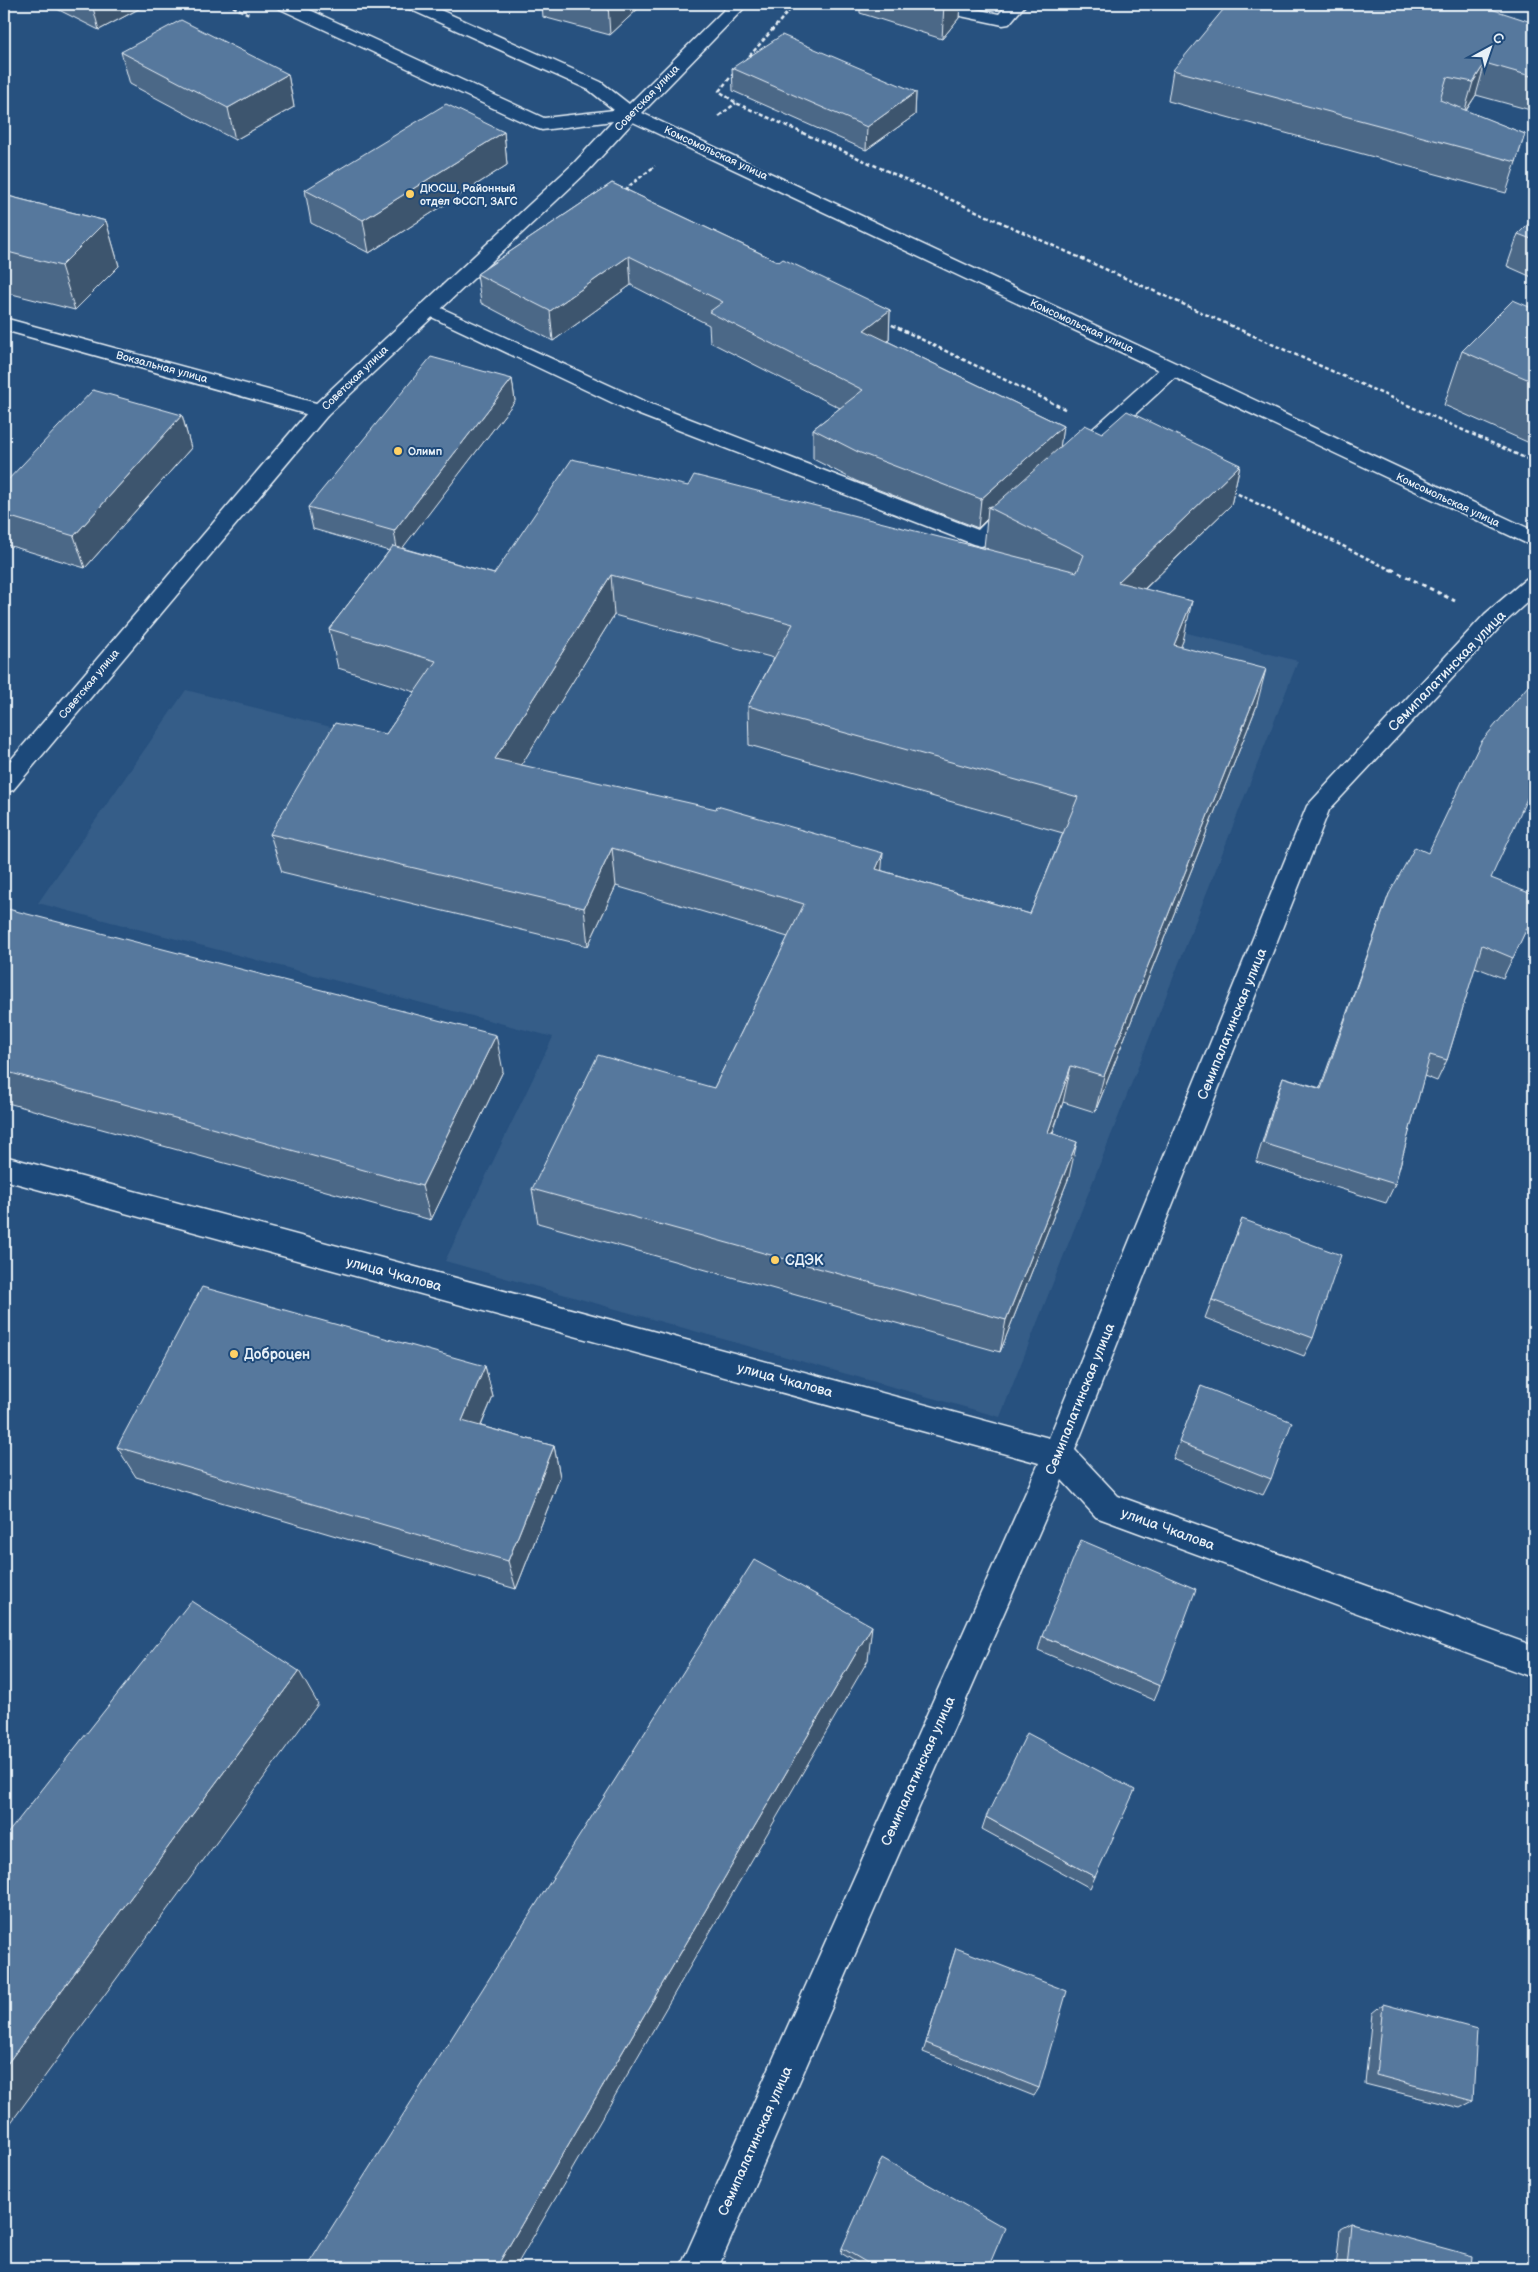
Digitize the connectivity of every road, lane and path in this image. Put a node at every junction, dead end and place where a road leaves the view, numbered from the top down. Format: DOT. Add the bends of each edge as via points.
graph roads {
  1 [pos="284,4"];
  2 [pos="413,4"];
  3 [pos="740,4"];
  4 [pos="795,4"];
  5 [pos="930,4"];
  6 [pos="1018,4"];
  7 [pos="745,61"];
  8 [pos="739,68"];
  9 [pos="630,114"];
  10 [pos="581,167"];
  11 [pos="631,194"];
  12 [pos="428,308"];
  13 [pos="883,320"];
  14 [pos="4,324"];
  15 [pos="1172,369"];
  16 [pos="320,411"];
  17 [pos="1106,429"];
  18 [pos="1534,462"];
  19 [pos="1062,468"];
  20 [pos="1229,490"];
  21 [pos="1025,501"];
  22 [pos="1534,540"];
  23 [pos="1534,584"];
  24 [pos="1493,620"];
  25 [pos="4,784"];
  26 [pos="4,1168"];
  27 [pos="1058,1454"];
  28 [pos="1534,1662"];
  29 [pos="699,2268"];
  1 -- 9 [label="main road" via="542,124"];
  2 -- 9 [label="main road, Комсомольская улица" via="595,86"];
  3 -- 9 [label="main road, Советская улица"];
  4 -- 7 [label="path"];
  5 -- 6 [label="main road" via="1003,20"];
  8 -- 18 [label="path" via="719,91 736,103"];
  9 -- 10 [label="main road, Советская улица"];
  9 -- 15 [label="main road, Комсомольская улица"];
  10 -- 11 [label="path"];
  10 -- 12 [label="main road, Советская улица"];
  12 -- 16 [label="main road, Советская улица"];
  12 -- 21 [label="main road" via="639,406 981,540"];
  13 -- 17 [label="path"];
  14 -- 16 [label="main road, Вокзальная улица"];
  15 -- 17 [label="main road"];
  15 -- 22 [label="main road, Комсомольская улица"];
  16 -- 25 [label="main road, Советская улица"];
  17 -- 19 [label="main road"];
  20 -- 24 [label="path"];
  23 -- 24 [label="main road, Семипалатинская улица"];
  24 -- 27 [label="main road, Семипалатинская улица" via="1319,806"];
  26 -- 27 [label="main road, улица Чкалова"];
  27 -- 28 [label="main road, улица Чкалова" via="1107,1507"];
  27 -- 29 [label="main road, Семипалатинская улица"];
}
